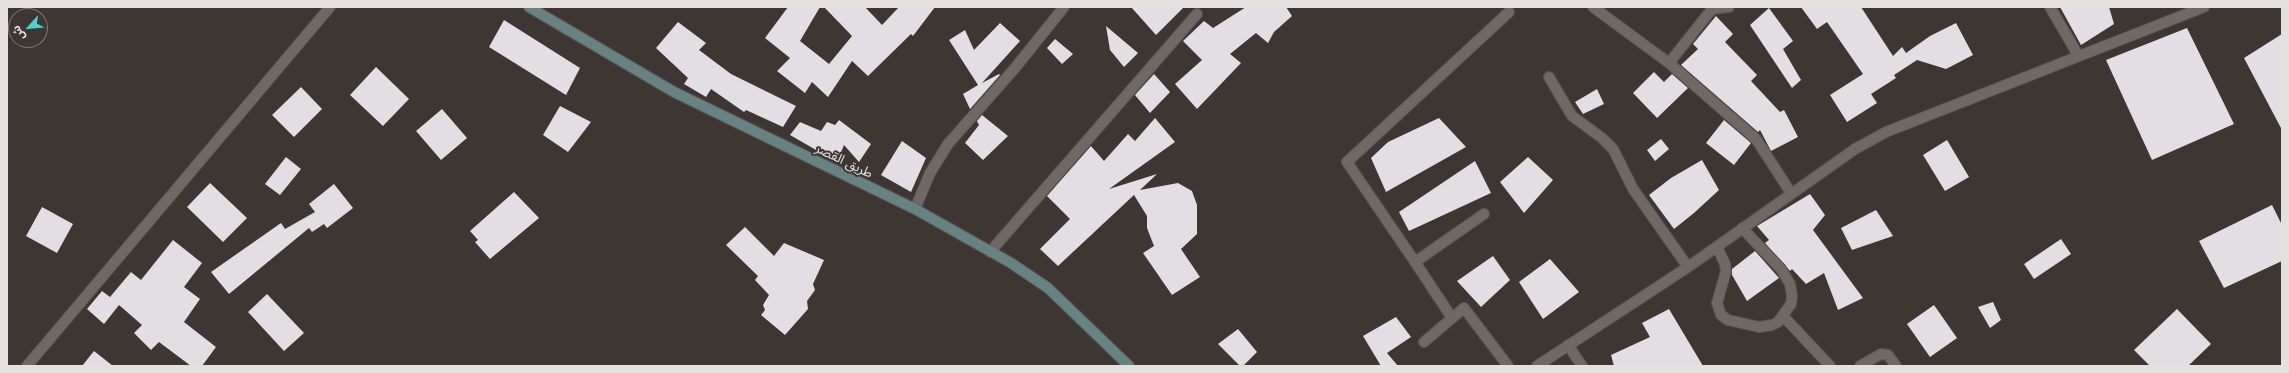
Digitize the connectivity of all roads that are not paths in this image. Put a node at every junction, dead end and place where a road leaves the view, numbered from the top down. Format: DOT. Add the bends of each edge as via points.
graph roads {
  1 [pos="330,7"];
  2 [pos="529,7"];
  3 [pos="1064,7"];
  4 [pos="1593,7"];
  5 [pos="1729,7"];
  6 [pos="2050,7"];
  7 [pos="2204,7"];
  8 [pos="1509,12"];
  9 [pos="1197,14"];
  10 [pos="2078,55"];
  11 [pos="1669,63"];
  12 [pos="1549,77"];
  13 [pos="1791,193"];
  14 [pos="915,209"];
  15 [pos="1484,214"];
  16 [pos="1742,228"];
  17 [pos="1717,247"];
  18 [pos="990,252"];
  19 [pos="1415,262"];
  20 [pos="1688,267"];
  21 [pos="1784,317"];
  22 [pos="1452,318"];
  23 [pos="1424,342"];
  24 [pos="1568,345"];
  25 [pos="27,366"];
  26 [pos="1129,366"];
  27 [pos="1508,366"];
  28 [pos="1537,366"];
  29 [pos="1582,366"];
  30 [pos="1830,366"];
  31 [pos="1860,366"];
  32 [pos="1896,366"];
  1 -- 25 [label="street"];
  2 -- 14 [label="street, طريق القصر" via="674,92"];
  3 -- 14 [label="street" via="1015,68 948,144 930,172"];
  4 -- 11 [label="street"];
  5 -- 11 [label="street" via="1712,9"];
  6 -- 10 [label="street"];
  7 -- 10 [label="street"];
  8 -- 19 [label="street" via="1347,162"];
  9 -- 18 [label="street"];
  10 -- 13 [label="street" via="1886,132 1855,149"];
  11 -- 13 [label="street" via="1756,138"];
  12 -- 20 [label="street" via="1572,116 1613,149 1633,189"];
  13 -- 16 [label="street"];
  14 -- 18 [label="street, طريق القصر"];
  15 -- 19 [label="street"];
  16 -- 17 [label="street"];
  16 -- 21 [label="street" via="1781,270 1790,284 1791,304"];
  17 -- 20 [label="street"];
  17 -- 21 [label="street" via="1726,271 1717,303 1721,315 1728,320 1760,327 1772,325"];
  18 -- 26 [label="street, طريق القصر" via="1048,288"];
  19 -- 22 [label="street"];
  20 -- 24 [label="street"];
  21 -- 30 [label="street"];
  22 -- 23 [label="street"];
  22 -- 27 [label="street" via="1464,308"];
  24 -- 28 [label="street"];
  24 -- 29 [label="street"];
  31 -- 32 [label="street" via="1881,354 1888,355"];
}
